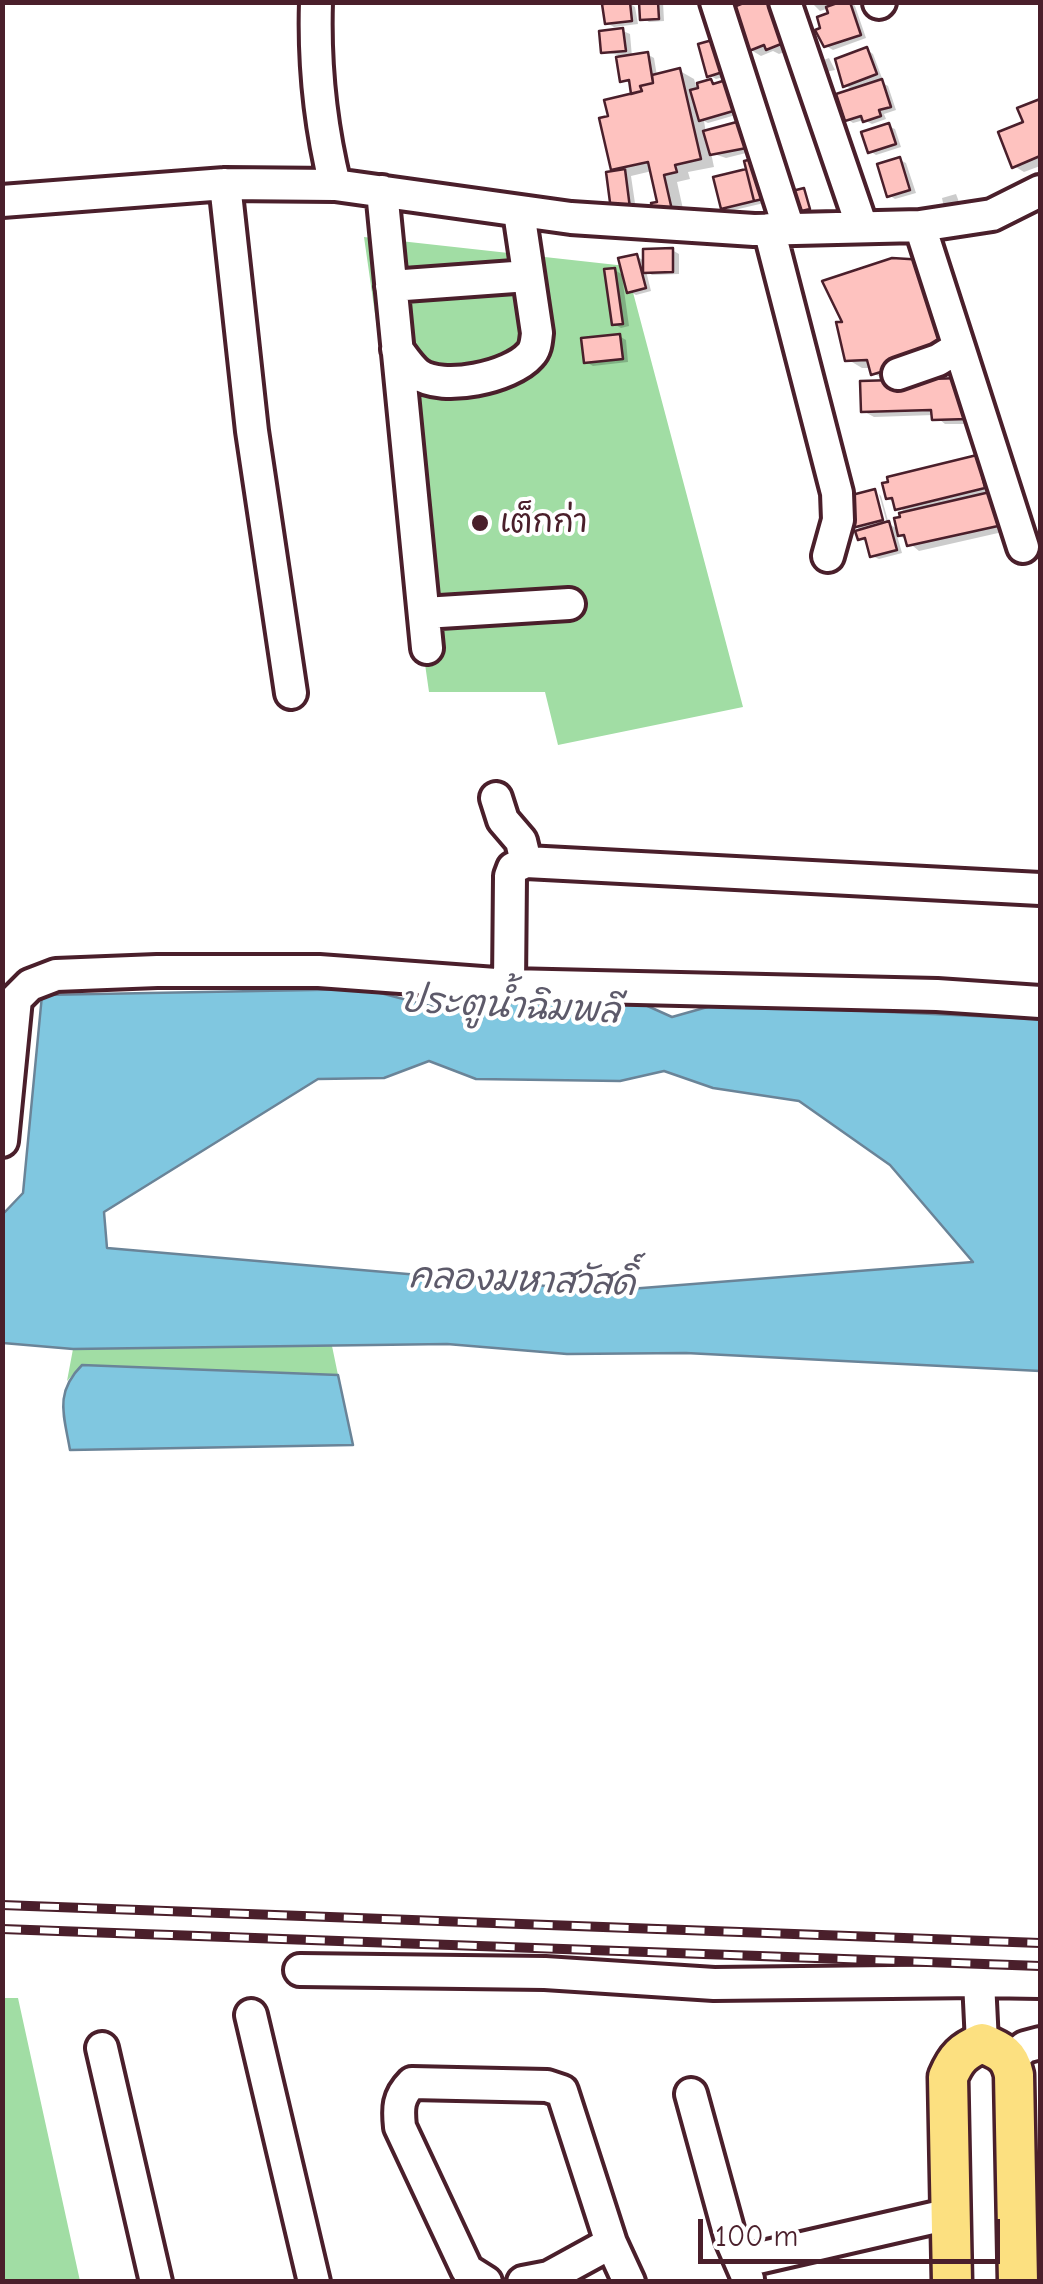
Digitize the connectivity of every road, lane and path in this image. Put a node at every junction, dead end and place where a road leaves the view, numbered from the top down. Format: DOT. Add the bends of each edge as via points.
graph roads {
  1 [pos="316,2"];
  2 [pos="716,2"];
  3 [pos="784,2"];
  4 [pos="225,184"];
  5 [pos="334,185"];
  6 [pos="382,191"];
  7 [pos="1040,191"];
  8 [pos="2,201"];
  9 [pos="519,212"];
  10 [pos="920,226"];
  11 [pos="862,227"];
  12 [pos="779,229"];
  13 [pos="528,276"];
  14 [pos="391,286"];
  15 [pos="959,347"];
  16 [pos="397,349"];
  17 [pos="898,374"];
  18 [pos="1023,547"];
  19 [pos="828,556"];
  20 [pos="569,604"];
  21 [pos="424,613"];
  22 [pos="427,648"];
  23 [pos="290,693"];
  24 [pos="496,798"];
  25 [pos="526,862"];
  26 [pos="1040,889"];
  27 [pos="509,985"];
  28 [pos="1040,1002"];
  29 [pos="2,1141"];
  30 [pos="300,1970"];
  31 [pos="979,1981"];
  32 [pos="1040,1982"];
  33 [pos="251,2015"];
  34 [pos="102,2048"];
  35 [pos="1011,2048"];
  36 [pos="691,2094"];
  37 [pos="950,2214"];
  38 [pos="612,2243"];
  39 [pos="745,2272"];
  40 [pos="156,2282"];
  41 [pos="314,2282"];
  42 [pos="486,2282"];
  43 [pos="523,2282"];
  44 [pos="629,2282"];
  45 [pos="952,2282"];
  46 [pos="1018,2282"];
  1 -- 5 [label="street" via="320,118"];
  2 -- 12 [label="street"];
  3 -- 11 [label="street"];
  4 -- 5 [label="street"];
  4 -- 8 [label="street"];
  4 -- 23 [label="street"];
  5 -- 6 [label="street"];
  6 -- 9 [label="street"];
  6 -- 14 [label="street"];
  7 -- 10 [label="street" via="992,215"];
  9 -- 12 [label="street"];
  9 -- 13 [label="street"];
  10 -- 11 [label="street"];
  10 -- 15 [label="street"];
  11 -- 12 [label="street"];
  12 -- 19 [label="street" via="837,493"];
  13 -- 14 [label="street"];
  13 -- 16 [label="street" via="537,333 534,351 522,362 484,379 446,382 420,376"];
  14 -- 16 [label="street"];
  15 -- 17 [label="street"];
  15 -- 18 [label="street"];
  16 -- 21 [label="street"];
  20 -- 21 [label="street"];
  21 -- 22 [label="street"];
  24 -- 25 [label="street"];
  25 -- 26 [label="street"];
  25 -- 27 [label="street" via="510,876"];
  27 -- 28 [label="street"];
  27 -- 29 [label="street" via="319,971 56,975 30,984 16,998"];
  30 -- 31 [label="street" via="545,1973 714,1984"];
  31 -- 32 [label="street"];
  31 -- 35 [label="street"];
  33 -- 41 [label="street"];
  34 -- 40 [label="street"];
  35 -- 37 [label="main road" via="966,2050 948,2077"];
  35 -- 46 [label="main road"];
  36 -- 39 [label="street"];
  37 -- 39 [label="street"];
  37 -- 45 [label="main road"];
  38 -- 42 [label="street" via="562,2090 412,2082 402,2094 400,2127 467,2270"];
  38 -- 43 [label="street" via="549,2277"];
  38 -- 44 [label="street"];
}
